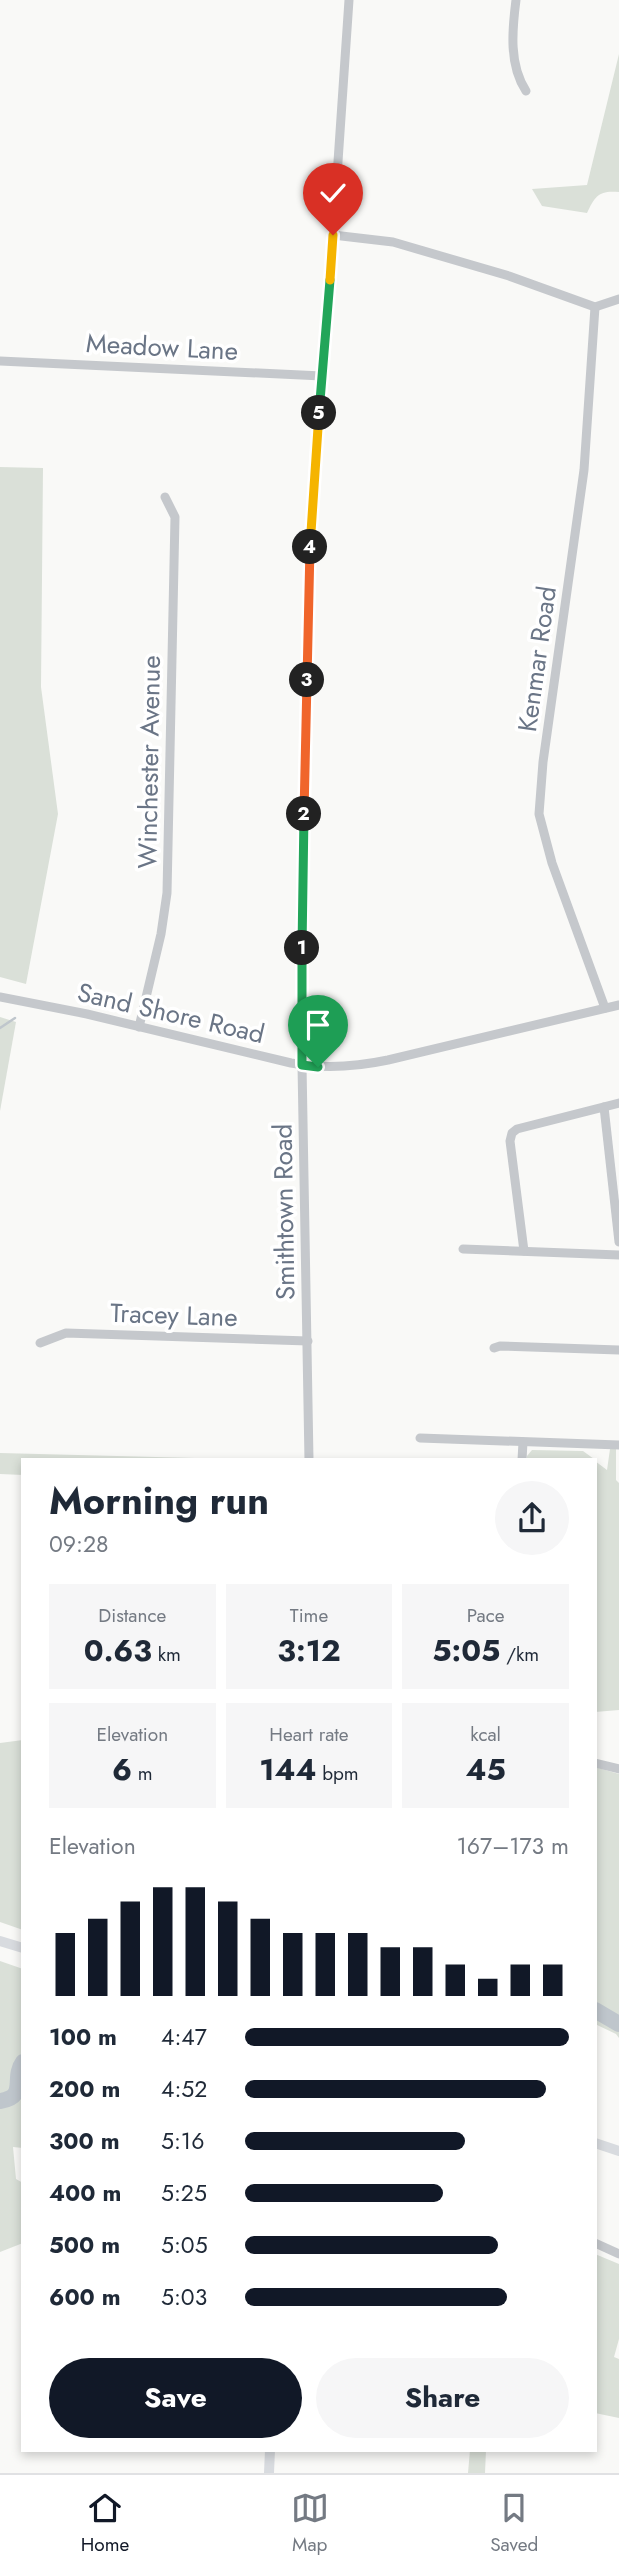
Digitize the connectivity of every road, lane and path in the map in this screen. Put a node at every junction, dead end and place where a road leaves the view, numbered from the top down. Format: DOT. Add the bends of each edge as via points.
graph roads {
  1 [pos="349,0"];
  2 [pos="516,0"];
  3 [pos="526,91"];
  4 [pos="333,235"];
  5 [pos="619,299"];
  6 [pos="595,306"];
  7 [pos="0,361"];
  8 [pos="322,376"];
  9 [pos="165,497"];
  10 [pos="0,997"];
  11 [pos="619,1005"];
  12 [pos="605,1008"];
  13 [pos="139,1027"];
  14 [pos="302,1065"];
  15 [pos="619,1103"];
  16 [pos="604,1107"];
  17 [pos="619,1242"];
  18 [pos="463,1249"];
  19 [pos="524,1251"];
  20 [pos="619,1255"];
  21 [pos="307,1341"];
  22 [pos="40,1343"];
  23 [pos="494,1348"];
  24 [pos="619,1350"];
  25 [pos="420,1438"];
  26 [pos="523,1442"];
  27 [pos="619,1446"];
  28 [pos="309,1458"];
  29 [pos="522,1458"];
  30 [pos="597,1764"];
  31 [pos="619,1769"];
  32 [pos="0,1941"];
  33 [pos="21,1947"];
  34 [pos="597,2144"];
  35 [pos="619,2151"];
  36 [pos="597,2244"];
  37 [pos="619,2254"];
  38 [pos="270,2452"];
  39 [pos="269,2473"];
  1 -- 4 [label="street, Smithtown Road"];
  2 -- 3 [label="street" via="514,66"];
  4 -- 6 [label="street" via="393,242"];
  4 -- 8 [label="street, Smithtown Road"];
  5 -- 6 [label="street"];
  6 -- 12 [label="street, Kenmar Road" via="584,470 539,814"];
  7 -- 8 [label="street, Meadow Lane"];
  8 -- 14 [label="street, Smithtown Road" via="307,613"];
  9 -- 13 [label="street, Winchester Avenue" via="175,517 167,893"];
  10 -- 13 [label="street, Sand Shore Road"];
  11 -- 12 [label="street, Sand Shore Road"];
  12 -- 14 [label="street, Sand Shore Road" via="376,1063"];
  13 -- 14 [label="street, Sand Shore Road"];
  14 -- 21 [label="street, Smithtown Road"];
  15 -- 16 [label="street"];
  16 -- 17 [label="street"];
  16 -- 19 [label="street" via="512,1133"];
  18 -- 19 [label="street"];
  19 -- 20 [label="street"];
  21 -- 22 [label="street, Tracey Lane" via="66,1333"];
  21 -- 28 [label="street, Smithtown Road"];
  23 -- 24 [label="street"];
  25 -- 26 [label="street"];
  26 -- 27 [label="street"];
  26 -- 29 [label="street"];
  30 -- 31 [label="street"];
  32 -- 33 [label="main road"];
  34 -- 35 [label="main road"];
  36 -- 37 [label="street"];
  38 -- 39 [label="main road"];
}
